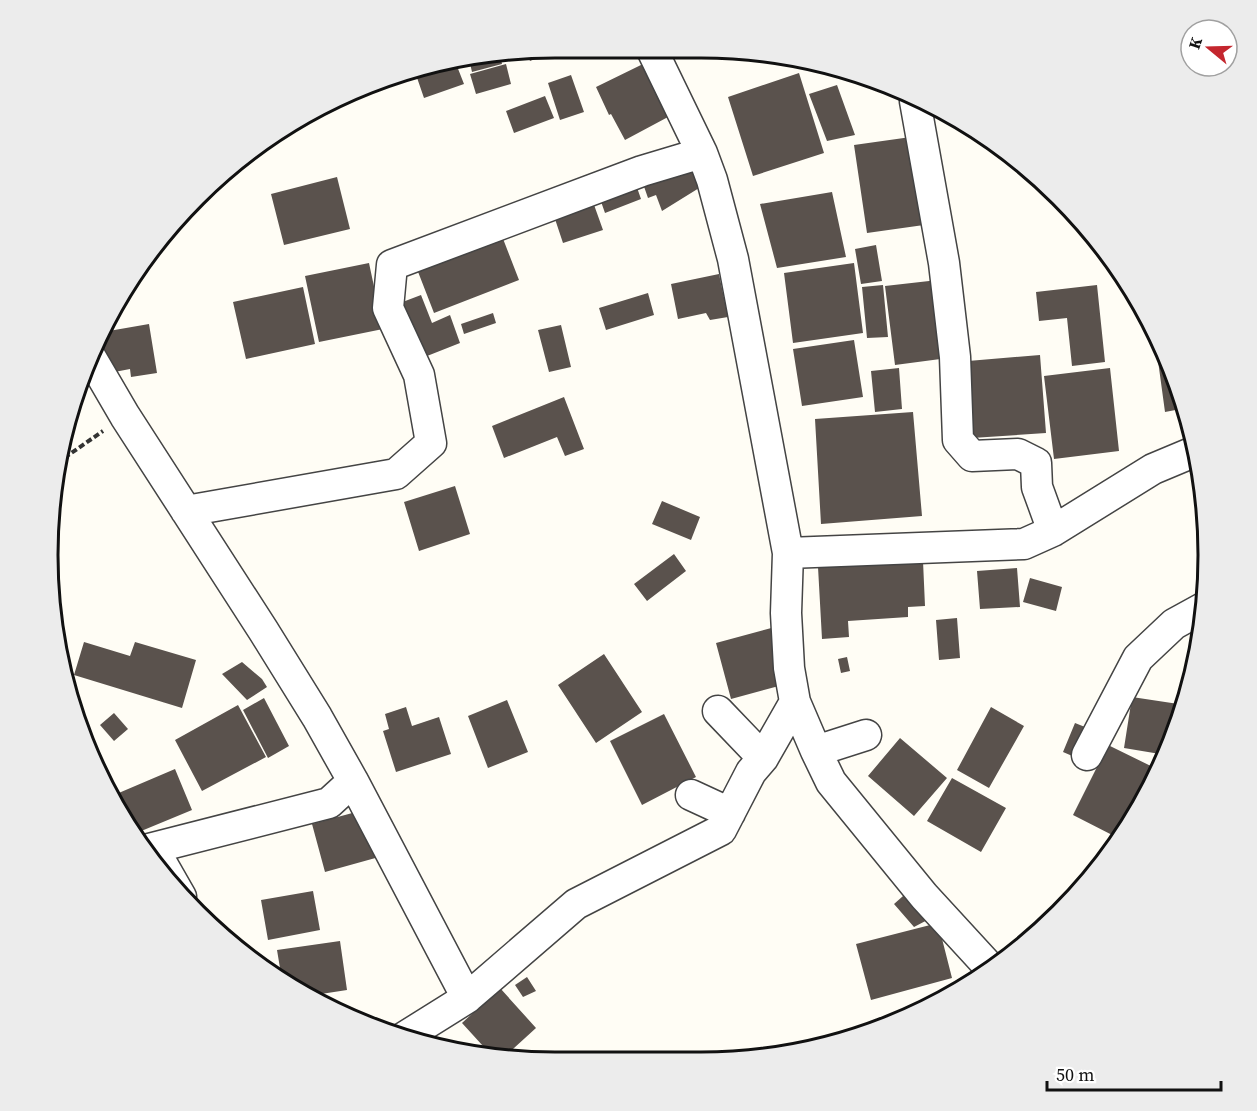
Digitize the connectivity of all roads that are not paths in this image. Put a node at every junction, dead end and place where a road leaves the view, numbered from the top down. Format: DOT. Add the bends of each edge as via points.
graph roads {
  1 [pos="656,58"];
  2 [pos="916,108"];
  3 [pos="702,153"];
  4 [pos="96,366"];
  5 [pos="1188,454"];
  6 [pos="186,511"];
  7 [pos="1053,531"];
  8 [pos="788,553"];
  9 [pos="1195,613"];
  10 [pos="795,702"];
  11 [pos="718,711"];
  12 [pos="866,735"];
  13 [pos="816,751"];
  14 [pos="1087,755"];
  15 [pos="764,758"];
  16 [pos="353,781"];
  17 [pos="691,795"];
  18 [pos="730,813"];
  19 [pos="154,848"];
  20 [pos="986,963"];
  21 [pos="467,998"];
  22 [pos="413,1032"];
  1 -- 3 [label="street"];
  2 -- 7 [label="street" via="944,263 958,440 972,456 1018,454 1036,463 1037,487"];
  3 -- 6 [label="street" via="642,171 392,265 388,308 419,375 431,443 396,474"];
  3 -- 8 [label="street" via="733,259"];
  4 -- 6 [label="street"];
  5 -- 7 [label="street" via="1153,468"];
  6 -- 16 [label="street" via="317,717"];
  7 -- 8 [label="street" via="1024,544"];
  8 -- 10 [label="street" via="786,613"];
  9 -- 14 [label="street" via="1174,624 1138,658"];
  10 -- 13 [label="street"];
  10 -- 15 [label="street"];
  11 -- 15 [label="street"];
  12 -- 13 [label="street"];
  13 -- 20 [label="street" via="831,782 924,896"];
  15 -- 18 [label="street"];
  16 -- 19 [label="street" via="329,802"];
  16 -- 21 [label="street"];
  17 -- 18 [label="street"];
  18 -- 21 [label="street" via="721,830 576,904"];
  21 -- 22 [label="street"];
}
